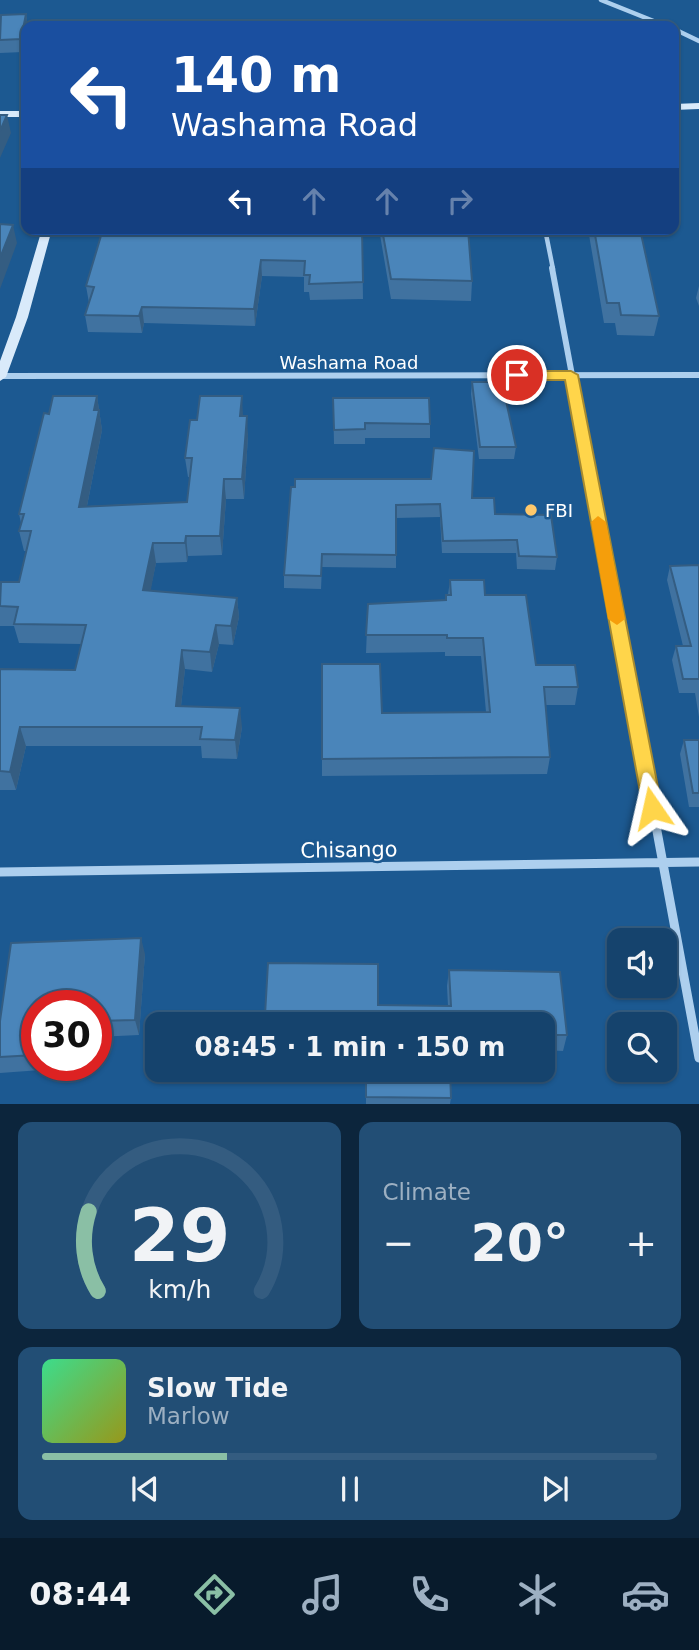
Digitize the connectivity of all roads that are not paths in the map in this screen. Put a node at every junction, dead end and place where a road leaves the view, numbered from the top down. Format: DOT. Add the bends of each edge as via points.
graph roads {
  1 [pos="601,0"];
  2 [pos="654,21"];
  3 [pos="679,32"];
  4 [pos="699,41"];
  5 [pos="699,106"];
  6 [pos="679,107"];
  7 [pos="0,114"];
  8 [pos="21,114"];
  9 [pos="45,235"];
  10 [pos="546,235"];
  11 [pos="571,375"];
  12 [pos="699,375"];
  13 [pos="0,376"];
  14 [pos="662,862"];
  15 [pos="699,862"];
  16 [pos="0,873"];
  17 [pos="699,1058"];
  1 -- 2 [label="street"];
  3 -- 4 [label="street"];
  5 -- 6 [label="street"];
  7 -- 8 [label="street"];
  9 -- 13 [label="street"];
  10 -- 11 [label="street"];
  11 -- 12 [label="street, Washama Road"];
  11 -- 13 [label="street, Washama Road"];
  11 -- 14 [label="street"];
  14 -- 15 [label="street, Chisango"];
  14 -- 16 [label="street, Chisango"];
  14 -- 17 [label="street"];
}
